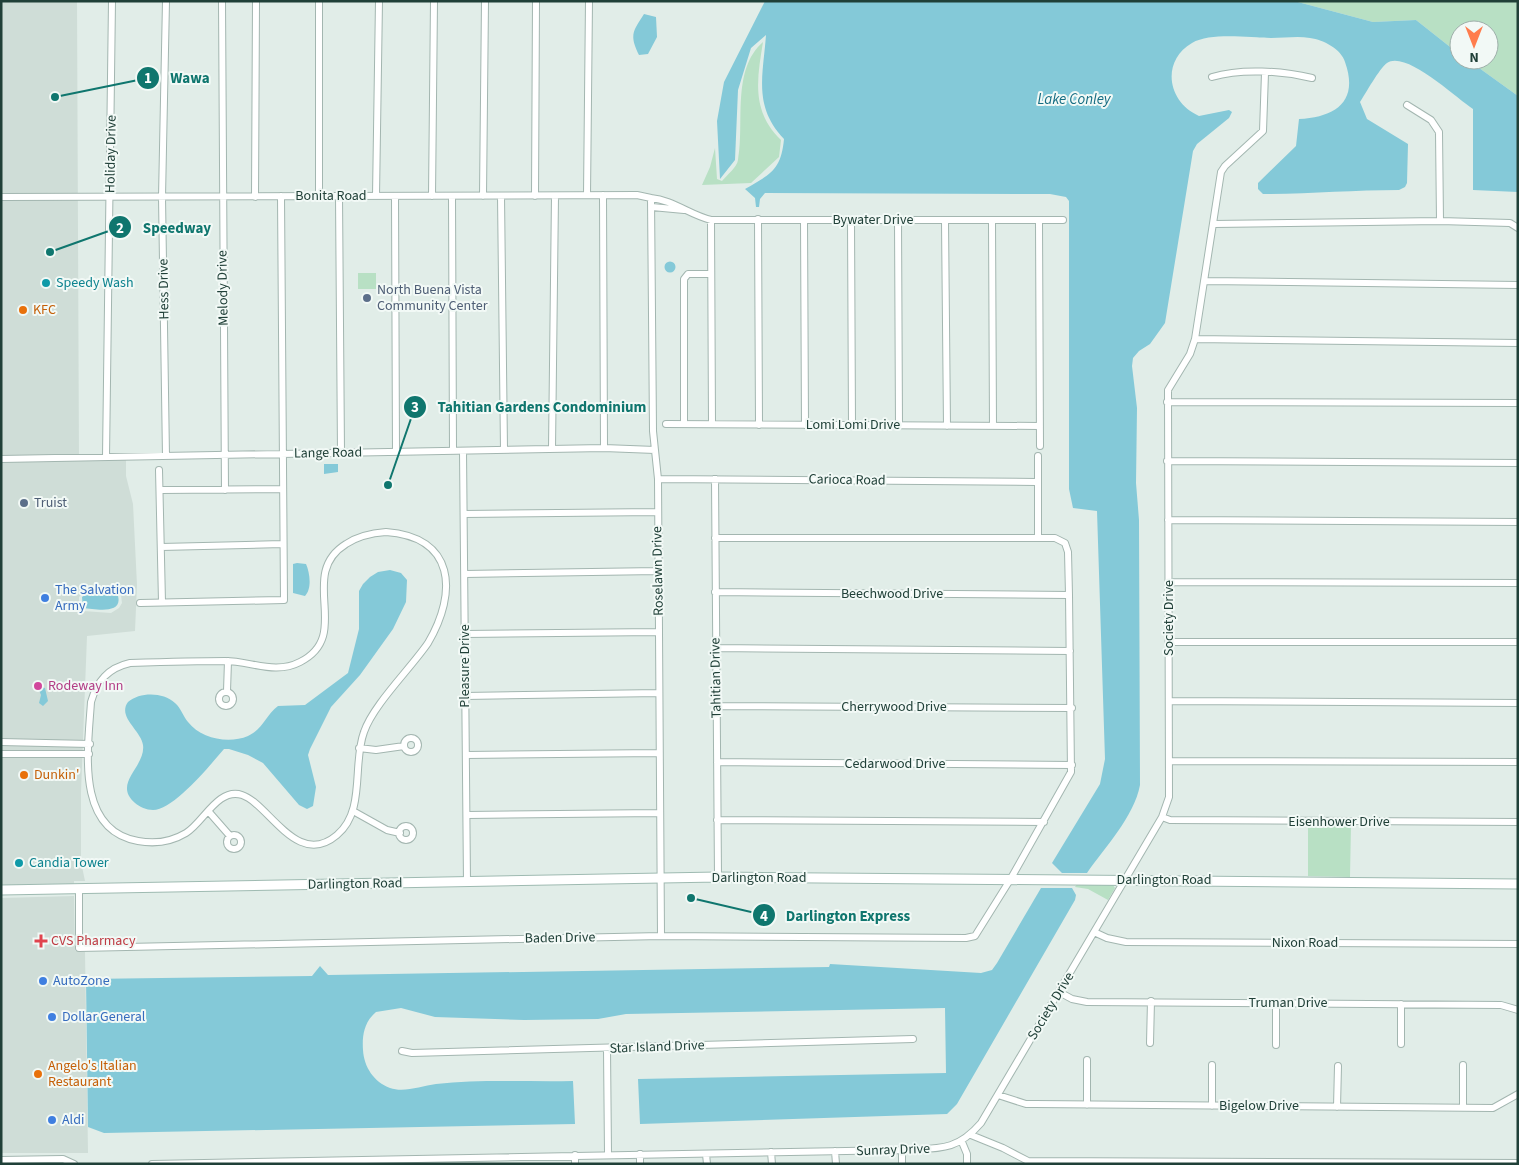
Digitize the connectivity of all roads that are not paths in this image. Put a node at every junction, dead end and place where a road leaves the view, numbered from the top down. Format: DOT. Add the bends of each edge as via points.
graph roads {
  1 [pos="112,1"];
  2 [pos="166,1"];
  3 [pos="222,1"];
  4 [pos="256,1"];
  5 [pos="319,1"];
  6 [pos="378,1"];
  7 [pos="434,1"];
  8 [pos="485,1"];
  9 [pos="536,1"];
  10 [pos="589,1"];
  11 [pos="1265,73"];
  12 [pos="1212,77"];
  13 [pos="1312,78"];
  14 [pos="1407,105"];
  15 [pos="587,195"];
  16 [pos="603,195"];
  17 [pos="281,196"];
  18 [pos="319,196"];
  19 [pos="339,196"];
  20 [pos="376,196"];
  21 [pos="395,196"];
  22 [pos="432,196"];
  23 [pos="452,196"];
  24 [pos="483,196"];
  25 [pos="501,196"];
  26 [pos="535,196"];
  27 [pos="555,196"];
  28 [pos="1,197"];
  29 [pos="110,197"];
  30 [pos="162,197"];
  31 [pos="222,197"];
  32 [pos="255,197"];
  33 [pos="651,198"];
  34 [pos="652,208"];
  35 [pos="685,210"];
  36 [pos="758,219"];
  37 [pos="711,220"];
  38 [pos="804,220"];
  39 [pos="851,220"];
  40 [pos="898,220"];
  41 [pos="1039,220"];
  42 [pos="1063,220"];
  43 [pos="945,221"];
  44 [pos="992,221"];
  45 [pos="1440,221"];
  46 [pos="1214,224"];
  47 [pos="1518,228"];
  48 [pos="711,274"];
  49 [pos="1205,281"];
  50 [pos="1518,284"];
  51 [pos="1195,339"];
  52 [pos="1518,343"];
  53 [pos="1167,402"];
  54 [pos="1518,403"];
  55 [pos="666,424"];
  56 [pos="684,424"];
  57 [pos="712,424"];
  58 [pos="759,425"];
  59 [pos="805,425"];
  60 [pos="852,425"];
  61 [pos="899,425"];
  62 [pos="947,426"];
  63 [pos="993,426"];
  64 [pos="1040,426"];
  65 [pos="1040,446"];
  66 [pos="604,448"];
  67 [pos="552,449"];
  68 [pos="504,450"];
  69 [pos="655,450"];
  70 [pos="453,451"];
  71 [pos="462,451"];
  72 [pos="396,452"];
  73 [pos="341,453"];
  74 [pos="282,454"];
  75 [pos="225,455"];
  76 [pos="166,456"];
  77 [pos="1038,456"];
  78 [pos="106,457"];
  79 [pos="1,459"];
  80 [pos="1168,461"];
  81 [pos="1518,463"];
  82 [pos="159,470"];
  83 [pos="658,479"];
  84 [pos="715,479"];
  85 [pos="1037,482"];
  86 [pos="160,490"];
  87 [pos="225,490"];
  88 [pos="282,490"];
  89 [pos="657,512"];
  90 [pos="464,514"];
  91 [pos="1168,520"];
  92 [pos="1518,522"];
  93 [pos="715,538"];
  94 [pos="1038,538"];
  95 [pos="282,544"];
  96 [pos="161,547"];
  97 [pos="658,571"];
  98 [pos="465,574"];
  99 [pos="1169,582"];
  100 [pos="1518,584"];
  101 [pos="715,592"];
  102 [pos="1069,595"];
  103 [pos="162,602"];
  104 [pos="140,603"];
  105 [pos="658,632"];
  106 [pos="465,634"];
  107 [pos="1169,642"];
  108 [pos="1518,642"];
  109 [pos="716,648"];
  110 [pos="1070,651"];
  111 [pos="228,661"];
  112 [pos="226,691"];
  113 [pos="659,693"];
  114 [pos="466,696"];
  115 [pos="1170,701"];
  116 [pos="1518,703"];
  117 [pos="716,706"];
  118 [pos="1072,708"];
  119 [pos="1,742"];
  120 [pos="75,743"];
  121 [pos="90,744"];
  122 [pos="404,746"];
  123 [pos="359,748"];
  124 [pos="659,753"];
  125 [pos="1,754"];
  126 [pos="75,754"];
  127 [pos="90,754"];
  128 [pos="466,755"];
  129 [pos="1171,761"];
  130 [pos="717,762"];
  131 [pos="1518,762"];
  132 [pos="1072,765"];
  133 [pos="353,811"];
  134 [pos="209,812"];
  135 [pos="660,813"];
  136 [pos="466,816"];
  137 [pos="1162,817"];
  138 [pos="718,820"];
  139 [pos="1044,822"];
  140 [pos="1518,822"];
  141 [pos="400,832"];
  142 [pos="230,836"];
  143 [pos="718,877"];
  144 [pos="660,878"];
  145 [pos="1010,880"];
  146 [pos="1125,880"];
  147 [pos="467,882"];
  148 [pos="1518,884"];
  149 [pos="79,889"];
  150 [pos="1,890"];
  151 [pos="1094,932"];
  152 [pos="661,936"];
  153 [pos="1518,944"];
  154 [pos="1059,992"];
  155 [pos="1151,1002"];
  156 [pos="1276,1003"];
  157 [pos="1401,1004"];
  158 [pos="1518,1010"];
  159 [pos="913,1039"];
  160 [pos="1150,1043"];
  161 [pos="1401,1044"];
  162 [pos="1276,1045"];
  163 [pos="607,1049"];
  164 [pos="402,1051"];
  165 [pos="1087,1060"];
  166 [pos="1212,1064"];
  167 [pos="1463,1065"];
  168 [pos="1338,1066"];
  169 [pos="998,1094"];
  170 [pos="1518,1094"];
  171 [pos="1087,1105"];
  172 [pos="1212,1106"];
  173 [pos="1337,1107"];
  174 [pos="1463,1107"];
  175 [pos="971,1135"];
  176 [pos="962,1142"];
  177 [pos="902,1150"];
  178 [pos="835,1151"];
  179 [pos="772,1152"];
  180 [pos="608,1154"];
  181 [pos="640,1154"];
  182 [pos="706,1154"];
  183 [pos="575,1155"];
  184 [pos="1,1160"];
  185 [pos="511,1160"];
  186 [pos="445,1161"];
  187 [pos="381,1162"];
  188 [pos="1028,1162"];
  189 [pos="1518,1162"];
  190 [pos="249,1163"];
  191 [pos="316,1163"];
  192 [pos="74,1164"];
  193 [pos="152,1164"];
  194 [pos="186,1164"];
  195 [pos="575,1164"];
  196 [pos="640,1164"];
  197 [pos="706,1164"];
  198 [pos="772,1164"];
  199 [pos="836,1164"];
  200 [pos="902,1164"];
  201 [pos="967,1164"];
  1 -- 29 [label="street, Holiday Drive"];
  2 -- 30 [label="street, Hess Drive"];
  3 -- 31 [label="street, Melody Drive"];
  4 -- 32 [label="street"];
  5 -- 18 [label="street"];
  6 -- 20 [label="street"];
  7 -- 22 [label="street"];
  8 -- 24 [label="street"];
  9 -- 26 [label="street"];
  10 -- 15 [label="street"];
  11 -- 12 [label="street" via="1227,72"];
  11 -- 13 [label="street"];
  11 -- 46 [label="street, Society Drive" via="1263,131 1221,172"];
  14 -- 45 [label="street" via="1432,120 1439,132"];
  15 -- 16 [label="street, Bonita Road"];
  15 -- 27 [label="street, Bonita Road"];
  16 -- 33 [label="street, Bonita Road"];
  16 -- 66 [label="street"];
  17 -- 18 [label="street, Bonita Road"];
  17 -- 32 [label="street, Bonita Road"];
  17 -- 74 [label="street"];
  18 -- 19 [label="street, Bonita Road"];
  19 -- 20 [label="street, Bonita Road"];
  19 -- 73 [label="street"];
  20 -- 21 [label="street, Bonita Road"];
  21 -- 22 [label="street, Bonita Road"];
  21 -- 72 [label="street"];
  22 -- 23 [label="street, Bonita Road"];
  23 -- 24 [label="street, Bonita Road"];
  23 -- 70 [label="street"];
  24 -- 25 [label="street, Bonita Road"];
  25 -- 26 [label="street, Bonita Road"];
  25 -- 68 [label="street"];
  26 -- 27 [label="street, Bonita Road"];
  27 -- 67 [label="street"];
  28 -- 29 [label="street, Bonita Road"];
  29 -- 30 [label="street, Bonita Road"];
  29 -- 78 [label="street, Holiday Drive"];
  30 -- 31 [label="street, Bonita Road"];
  30 -- 76 [label="street, Hess Drive"];
  31 -- 32 [label="street, Bonita Road"];
  31 -- 75 [label="street, Melody Drive"];
  33 -- 34 [label="street"];
  33 -- 35 [label="street, Bywater Drive"];
  34 -- 35 [label="street, Bywater Drive"];
  34 -- 69 [label="street, Roselawn Drive"];
  35 -- 37 [label="street, Bywater Drive"];
  36 -- 37 [label="street, Bywater Drive"];
  36 -- 38 [label="street, Bywater Drive"];
  36 -- 58 [label="street"];
  37 -- 48 [label="street"];
  38 -- 39 [label="street, Bywater Drive"];
  38 -- 59 [label="street"];
  39 -- 40 [label="street, Bywater Drive"];
  39 -- 60 [label="street"];
  40 -- 43 [label="street, Bywater Drive"];
  40 -- 61 [label="street"];
  41 -- 42 [label="street, Bywater Drive"];
  41 -- 44 [label="street, Bywater Drive"];
  41 -- 64 [label="street"];
  43 -- 44 [label="street, Bywater Drive"];
  43 -- 62 [label="street"];
  44 -- 63 [label="street"];
  45 -- 46 [label="street"];
  45 -- 47 [label="street" via="1510,223"];
  46 -- 49 [label="street, Society Drive"];
  48 -- 56 [label="street" via="688,274 684,279"];
  48 -- 57 [label="street"];
  49 -- 50 [label="street"];
  49 -- 51 [label="street, Society Drive"];
  51 -- 52 [label="street"];
  51 -- 53 [label="street, Society Drive" via="1190,354 1170,383"];
  53 -- 54 [label="street"];
  53 -- 80 [label="street, Society Drive"];
  55 -- 56 [label="street, Lomi Lomi Drive"];
  56 -- 57 [label="street, Lomi Lomi Drive"];
  57 -- 58 [label="street, Lomi Lomi Drive"];
  58 -- 59 [label="street, Lomi Lomi Drive"];
  59 -- 60 [label="street, Lomi Lomi Drive"];
  60 -- 61 [label="street, Lomi Lomi Drive"];
  61 -- 62 [label="street, Lomi Lomi Drive"];
  62 -- 63 [label="street, Lomi Lomi Drive"];
  63 -- 64 [label="street, Lomi Lomi Drive"];
  64 -- 65 [label="street"];
  66 -- 67 [label="street, Lange Road"];
  66 -- 69 [label="street, Lange Road"];
  67 -- 68 [label="street, Lange Road"];
  68 -- 71 [label="street, Lange Road"];
  69 -- 83 [label="street, Roselawn Drive"];
  70 -- 71 [label="street, Lange Road"];
  70 -- 72 [label="street, Lange Road"];
  71 -- 90 [label="street, Pleasure Drive"];
  72 -- 73 [label="street, Lange Road"];
  73 -- 74 [label="street, Lange Road"];
  74 -- 75 [label="street, Lange Road"];
  74 -- 88 [label="street"];
  75 -- 76 [label="street, Lange Road"];
  75 -- 87 [label="street, Melody Drive"];
  76 -- 78 [label="street, Lange Road"];
  77 -- 85 [label="street"];
  78 -- 79 [label="street, Lange Road"];
  80 -- 81 [label="street"];
  80 -- 91 [label="street, Society Drive"];
  82 -- 86 [label="street"];
  83 -- 84 [label="street, Carioca Road"];
  83 -- 89 [label="street, Roselawn Drive"];
  84 -- 85 [label="street, Carioca Road"];
  84 -- 93 [label="street, Tahitian Drive"];
  85 -- 94 [label="street"];
  86 -- 87 [label="street"];
  86 -- 96 [label="street"];
  87 -- 88 [label="street"];
  88 -- 95 [label="street"];
  89 -- 90 [label="street"];
  89 -- 97 [label="street, Roselawn Drive"];
  90 -- 98 [label="street, Pleasure Drive"];
  91 -- 92 [label="street"];
  91 -- 99 [label="street, Society Drive"];
  93 -- 94 [label="street"];
  93 -- 101 [label="street, Tahitian Drive"];
  94 -- 102 [label="street, Baden Drive" via="1055,538 1065,543"];
  95 -- 96 [label="street"];
  95 -- 103 [label="street" via="284,600"];
  96 -- 103 [label="street"];
  97 -- 98 [label="street"];
  97 -- 105 [label="street, Roselawn Drive"];
  98 -- 106 [label="street, Pleasure Drive"];
  99 -- 100 [label="street"];
  99 -- 107 [label="street, Society Drive"];
  101 -- 102 [label="street, Beechwood Drive"];
  101 -- 109 [label="street, Tahitian Drive"];
  102 -- 110 [label="street, Baden Drive"];
  103 -- 104 [label="street"];
  105 -- 106 [label="street"];
  105 -- 113 [label="street, Roselawn Drive"];
  106 -- 114 [label="street, Pleasure Drive"];
  107 -- 108 [label="street"];
  107 -- 115 [label="street, Society Drive"];
  109 -- 110 [label="street"];
  109 -- 117 [label="street, Tahitian Drive"];
  110 -- 118 [label="street, Baden Drive"];
  111 -- 112 [label="street"];
  111 -- 121 [label="street" via="130,663 112,670 98,682 93,695"];
  111 -- 123 [label="street" via="278,668 302,662 315,650 324,631 323,578 330,557 350,541 369,534 395,532 418,538 436,553 444,569 446,585 442,612 422,651 367,724"];
  113 -- 114 [label="street"];
  113 -- 124 [label="street, Roselawn Drive"];
  114 -- 128 [label="street, Pleasure Drive"];
  115 -- 116 [label="street"];
  115 -- 129 [label="street, Society Drive"];
  117 -- 118 [label="street, Cherrywood Drive"];
  117 -- 130 [label="street, Tahitian Drive"];
  118 -- 132 [label="street, Baden Drive"];
  119 -- 120 [label="street"];
  120 -- 121 [label="street"];
  120 -- 126 [label="street"];
  121 -- 127 [label="street"];
  122 -- 123 [label="street" via="376,750"];
  123 -- 133 [label="street"];
  124 -- 128 [label="street"];
  124 -- 135 [label="street, Roselawn Drive"];
  125 -- 126 [label="street"];
  126 -- 127 [label="street"];
  127 -- 134 [label="street" via="93,804 106,823 124,837 142,841 168,840 187,833"];
  128 -- 136 [label="street, Pleasure Drive"];
  129 -- 131 [label="street"];
  129 -- 137 [label="street, Society Drive" via="1169,797"];
  130 -- 132 [label="street, Cedarwood Drive"];
  130 -- 138 [label="street, Tahitian Drive"];
  132 -- 139 [label="street, Baden Drive" via="1069,780"];
  133 -- 134 [label="street" via="337,836 314,843 287,834 241,794 223,797"];
  133 -- 141 [label="street" via="387,830"];
  134 -- 142 [label="street"];
  135 -- 136 [label="street"];
  135 -- 144 [label="street, Roselawn Drive"];
  136 -- 147 [label="street, Pleasure Drive"];
  137 -- 140 [label="street, Eisenhower Drive" via="1170,820"];
  137 -- 146 [label="street, Society Drive"];
  138 -- 139 [label="street"];
  138 -- 143 [label="street, Tahitian Drive"];
  139 -- 145 [label="street, Baden Drive"];
  143 -- 144 [label="street, Darlington Road"];
  143 -- 145 [label="street, Darlington Road"];
  144 -- 147 [label="street, Darlington Road"];
  144 -- 152 [label="street, Roselawn Drive"];
  145 -- 146 [label="street, Darlington Road"];
  145 -- 152 [label="street, Baden Drive" via="977,934 969,938"];
  146 -- 148 [label="street, Darlington Road"];
  146 -- 151 [label="street, Society Drive"];
  147 -- 149 [label="street, Darlington Road"];
  149 -- 150 [label="street, Darlington Road"];
  149 -- 152 [label="street, Baden Drive" via="79,948"];
  151 -- 153 [label="street, Nixon Road" via="1126,942"];
  151 -- 154 [label="street, Society Drive"];
  154 -- 155 [label="street, Truman Drive" via="1087,1002"];
  154 -- 169 [label="street, Society Drive"];
  155 -- 156 [label="street, Truman Drive"];
  155 -- 160 [label="street"];
  156 -- 157 [label="street, Truman Drive"];
  156 -- 162 [label="street"];
  157 -- 158 [label="street, Truman Drive" via="1501,1004"];
  157 -- 161 [label="street"];
  159 -- 163 [label="street, Star Island Drive"];
  163 -- 164 [label="street, Star Island Drive"];
  163 -- 180 [label="street"];
  165 -- 171 [label="street"];
  166 -- 172 [label="street"];
  167 -- 174 [label="street"];
  168 -- 173 [label="street"];
  169 -- 171 [label="street, Bigelow Drive" via="1026,1104"];
  169 -- 175 [label="street, Society Drive"];
  170 -- 174 [label="street, Bigelow Drive" via="1493,1108"];
  171 -- 172 [label="street, Bigelow Drive"];
  172 -- 173 [label="street, Bigelow Drive"];
  173 -- 174 [label="street, Bigelow Drive"];
  175 -- 176 [label="street, Sunray Drive"];
  175 -- 188 [label="street"];
  176 -- 177 [label="street, Sunray Drive" via="939,1148"];
  176 -- 201 [label="street"];
  177 -- 178 [label="street, Sunray Drive"];
  177 -- 200 [label="street"];
  178 -- 179 [label="street, Sunray Drive"];
  178 -- 199 [label="street"];
  179 -- 182 [label="street, Sunray Drive"];
  179 -- 198 [label="street"];
  180 -- 181 [label="street, Sunray Drive"];
  180 -- 183 [label="street, Sunray Drive"];
  181 -- 182 [label="street, Sunray Drive"];
  181 -- 196 [label="street"];
  182 -- 197 [label="street"];
  183 -- 185 [label="street, Sunray Drive"];
  183 -- 195 [label="street"];
  184 -- 192 [label="street" via="62,1158"];
  185 -- 186 [label="street, Sunray Drive"];
  186 -- 187 [label="street, Sunray Drive"];
  187 -- 191 [label="street, Sunray Drive"];
  188 -- 189 [label="street"];
  190 -- 191 [label="street, Sunray Drive"];
  190 -- 194 [label="street, Sunray Drive"];
  193 -- 194 [label="street, Sunray Drive"];
}
